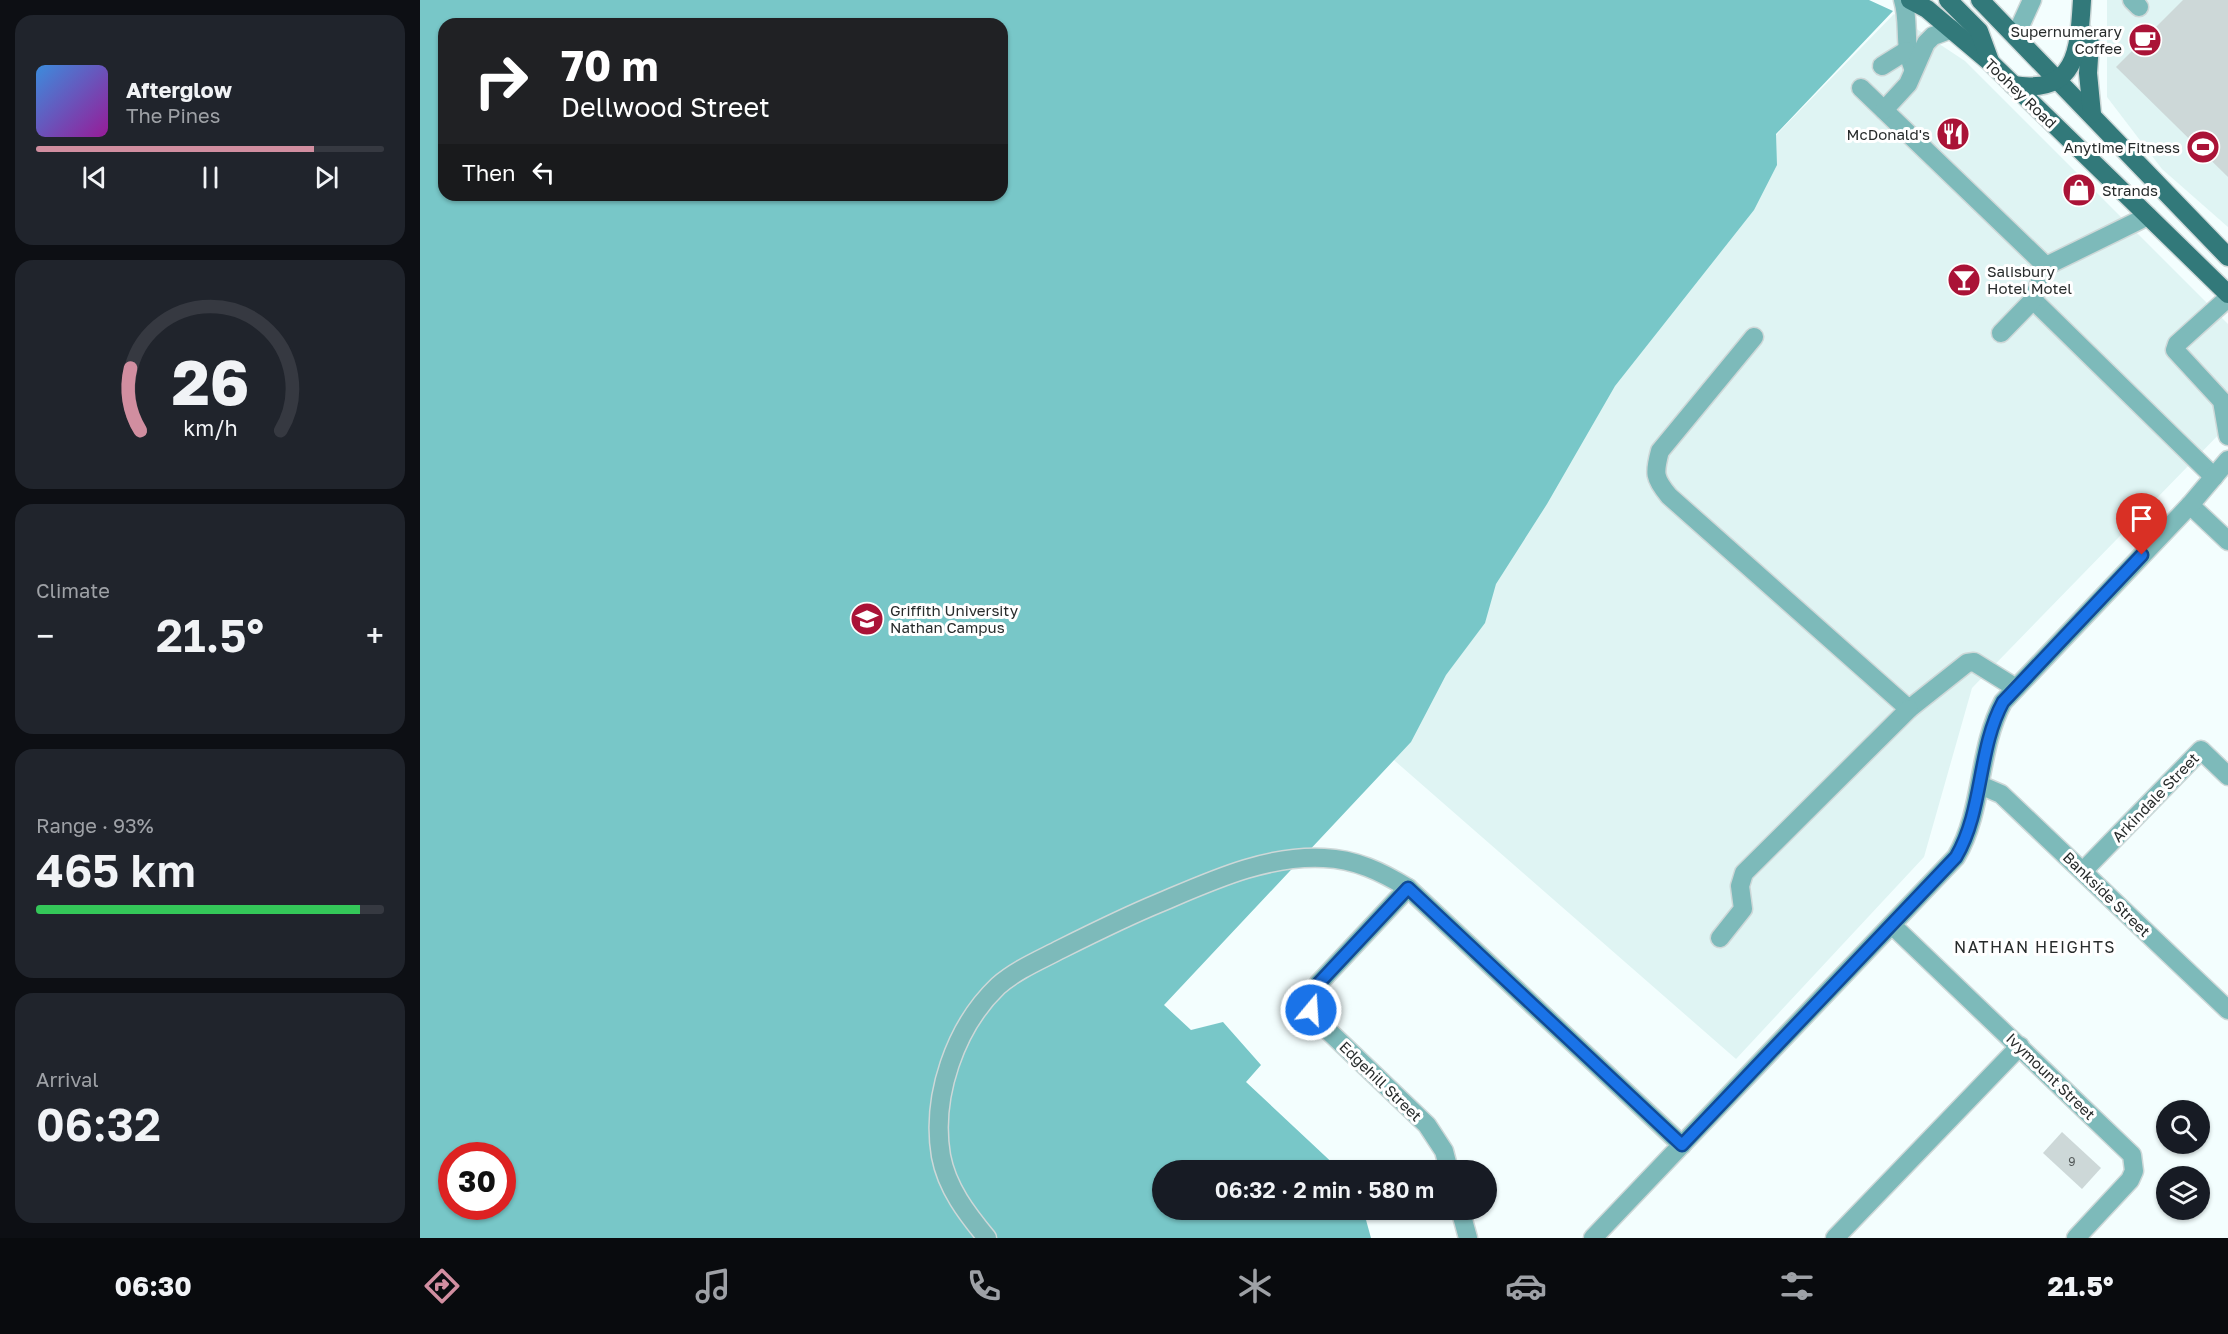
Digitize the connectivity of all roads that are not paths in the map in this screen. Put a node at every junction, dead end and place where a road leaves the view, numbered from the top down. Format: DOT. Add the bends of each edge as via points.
graph roads {
  1 [pos="1903,0"];
  2 [pos="1910,0"];
  3 [pos="1948,0"];
  4 [pos="1980,0"];
  5 [pos="2032,0"];
  6 [pos="2082,0"];
  7 [pos="2080,28"];
  8 [pos="1952,29"];
  9 [pos="2016,35"];
  10 [pos="1910,59"];
  11 [pos="1991,63"];
  12 [pos="1882,66"];
  13 [pos="2058,79"];
  14 [pos="2013,85"];
  15 [pos="1861,88"];
  16 [pos="1884,110"];
  17 [pos="2092,114"];
  18 [pos="2148,216"];
  19 [pos="2228,257"];
  20 [pos="2046,266"];
  21 [pos="2228,296"];
  22 [pos="2033,300"];
  23 [pos="2001,333"];
  24 [pos="1754,337"];
  25 [pos="2228,436"];
  26 [pos="2228,460"];
  27 [pos="2214,477"];
  28 [pos="2190,505"];
  29 [pos="2228,542"];
  30 [pos="2016,688"];
  31 [pos="1909,709"];
  32 [pos="2228,776"];
  33 [pos="1980,785"];
  34 [pos="2083,871"];
  35 [pos="1408,888"];
  36 [pos="1892,925"];
  37 [pos="1720,938"];
  38 [pos="2228,1010"];
  39 [pos="2020,1046"];
  40 [pos="1682,1145"];
  41 [pos="1446,1160"];
  42 [pos="1463,1220"];
  43 [pos="987,1238"];
  44 [pos="1468,1238"];
  45 [pos="1593,1238"];
  46 [pos="1835,1238"];
  47 [pos="2076,1238"];
  1 -- 10 [label="street"];
  2 -- 8 [label="main road, Toohey Road"];
  3 -- 11 [label="main road" via="1979,31"];
  4 -- 9 [label="main road"];
  5 -- 9 [label="street"];
  6 -- 7 [label="main road"];
  7 -- 13 [label="main road" via="2074,60"];
  7 -- 17 [label="main road" via="2090,43"];
  8 -- 10 [label="street" via="1933,36 1922,56"];
  8 -- 11 [label="main road, Toohey Road"];
  9 -- 13 [label="main road"];
  10 -- 12 [label="street"];
  10 -- 16 [label="street" via="1908,84"];
  11 -- 14 [label="main road, Toohey Road"];
  13 -- 14 [label="main road" via="2040,87"];
  13 -- 17 [label="main road"];
  14 -- 18 [label="main road, Toohey Road"];
  15 -- 16 [label="street"];
  16 -- 20 [label="street"];
  17 -- 19 [label="main road"];
  18 -- 20 [label="street"];
  18 -- 21 [label="main road, Toohey Road"];
  20 -- 22 [label="street"];
  21 -- 25 [label="street" via="2175,350 2222,401"];
  22 -- 23 [label="street"];
  22 -- 27 [label="street"];
  24 -- 31 [label="street" via="1660,451 1656,481"];
  26 -- 27 [label="street"];
  27 -- 28 [label="street"];
  28 -- 29 [label="street"];
  28 -- 30 [label="street"];
  30 -- 31 [label="street" via="1974,662 1966,663"];
  30 -- 33 [label="street" via="1996,715"];
  31 -- 37 [label="street" via="1744,873 1740,886 1743,909"];
  32 -- 34 [label="street, Arkindale Street" via="2201,750"];
  33 -- 34 [label="street, Bankside Street" via="2001,794"];
  33 -- 36 [label="street" via="1970,830 1956,857"];
  34 -- 38 [label="street, Bankside Street"];
  35 -- 40 [label="street"];
  35 -- 41 [label="street, Edgehill Street" via="1319,983 1311,996 1311,1010 1427,1125"];
  35 -- 43 [label="street" via="1346,860 1281,861 1224,877 1125,918 999,985 960,1036 948,1072 938,1126 942,1158 954,1192"];
  36 -- 39 [label="street, Ivymount Street"];
  36 -- 40 [label="street"];
  39 -- 46 [label="street"];
  39 -- 47 [label="street, Ivymount Street" via="2127,1149 2134,1162 2130,1180"];
  40 -- 45 [label="street"];
  42 -- 44 [label="street"];
}
